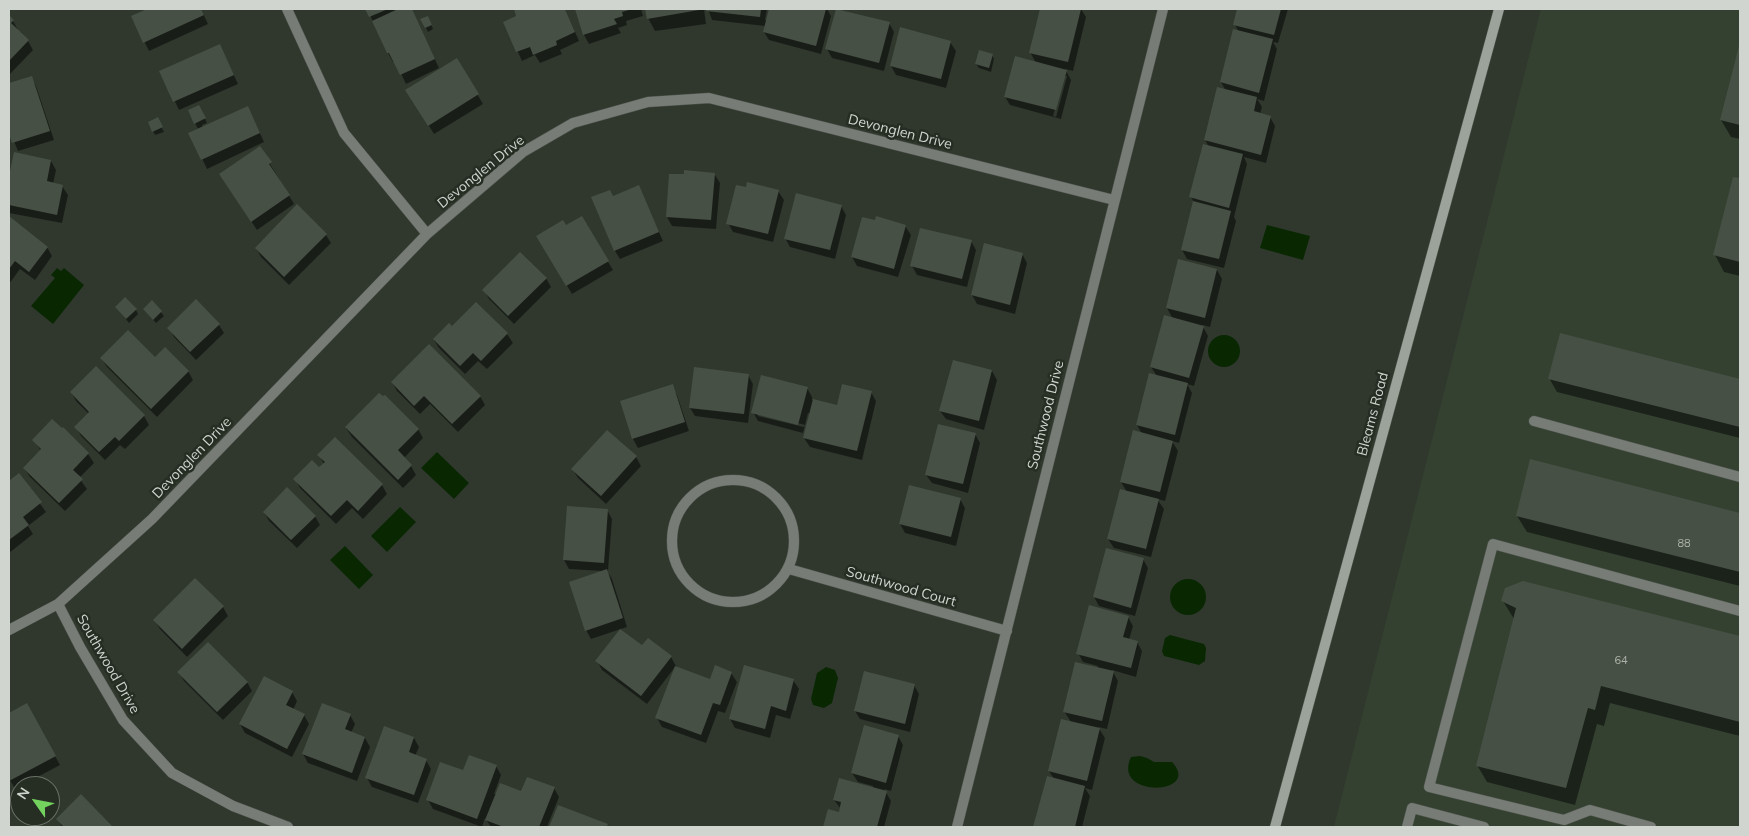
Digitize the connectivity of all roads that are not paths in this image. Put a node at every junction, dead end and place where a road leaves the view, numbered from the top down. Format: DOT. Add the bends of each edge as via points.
graph roads {
  1 [pos="287,9"];
  2 [pos="1164,9"];
  3 [pos="1499,9"];
  4 [pos="1114,200"];
  5 [pos="427,234"];
  6 [pos="1534,421"];
  7 [pos="1740,477"];
  8 [pos="788,569"];
  9 [pos="58,604"];
  10 [pos="1740,611"];
  11 [pos="9,630"];
  12 [pos="1007,631"];
  13 [pos="288,827"];
  14 [pos="957,827"];
  15 [pos="1274,827"];
  16 [pos="1407,827"];
  17 [pos="1484,827"];
  18 [pos="1651,827"];
  1 -- 5 [label="street" via="344,133"];
  2 -- 4 [label="street, Southwood Drive"];
  3 -- 15 [label="main road, Bleams Road"];
  4 -- 5 [label="street, Devonglen Drive" via="709,98 648,102 573,123 523,152"];
  4 -- 12 [label="street, Southwood Drive"];
  5 -- 9 [label="street, Devonglen Drive" via="152,519"];
  6 -- 7 [label="street"];
  8 -- 8 [label="street" via="794,544 792,523 783,505 768,491 750,482 729,480 709,485 692,496 680,512 673,531 676,560 690,585 707,597 726,602 746,601 764,594"];
  8 -- 12 [label="street, Southwood Court"];
  9 -- 11 [label="street, Devonglen Drive"];
  9 -- 13 [label="street, Southwood Drive" via="123,720 172,773 233,806"];
  10 -- 18 [label="street" via="1494,544 1429,787 1564,820 1590,810"];
  12 -- 14 [label="street, Southwood Drive"];
  16 -- 17 [label="street" via="1412,808"];
}
